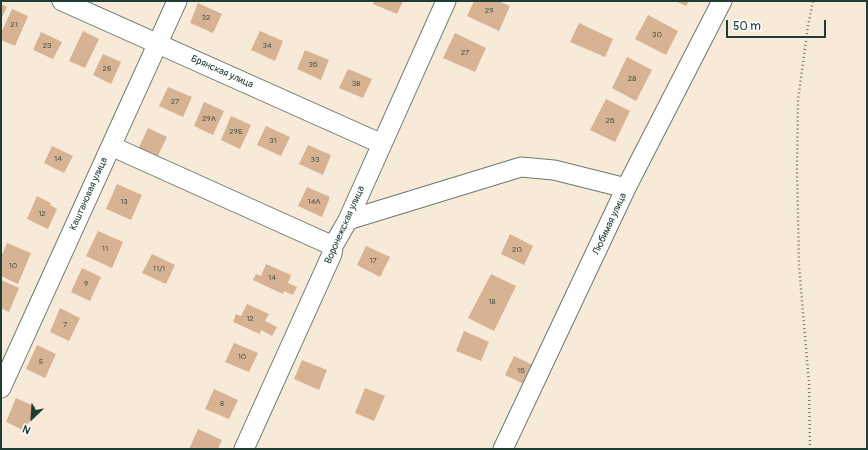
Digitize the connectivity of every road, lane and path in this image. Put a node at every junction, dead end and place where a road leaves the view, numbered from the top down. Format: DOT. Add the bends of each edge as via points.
graph roads {
  1 [pos="62,1"];
  2 [pos="177,1"];
  3 [pos="446,1"];
  4 [pos="722,1"];
  5 [pos="813,1"];
  6 [pos="158,44"];
  7 [pos="382,144"];
  8 [pos="110,146"];
  9 [pos="626,188"];
  10 [pos="348,220"];
  11 [pos="333,246"];
  12 [pos="1,388"];
  13 [pos="244,449"];
  14 [pos="503,449"];
  15 [pos="810,449"];
  1 -- 6 [label="street, Брянская улица"];
  2 -- 6 [label="street, Каштановая улица"];
  3 -- 7 [label="street, Воронежская улица"];
  4 -- 9 [label="street, Любимая улица"];
  5 -- 15 [label="path" via="798,100 797,170 799,265 809,384"];
  6 -- 7 [label="street, Брянская улица"];
  6 -- 8 [label="street, Каштановая улица"];
  7 -- 10 [label="street, Воронежская улица"];
  8 -- 11 [label="street"];
  8 -- 12 [label="street, Каштановая улица"];
  9 -- 10 [label="street" via="554,170 521,167"];
  9 -- 14 [label="street, Любимая улица"];
  10 -- 11 [label="street, Воронежская улица"];
  11 -- 13 [label="street, Воронежская улица" via="332,254"];
}
